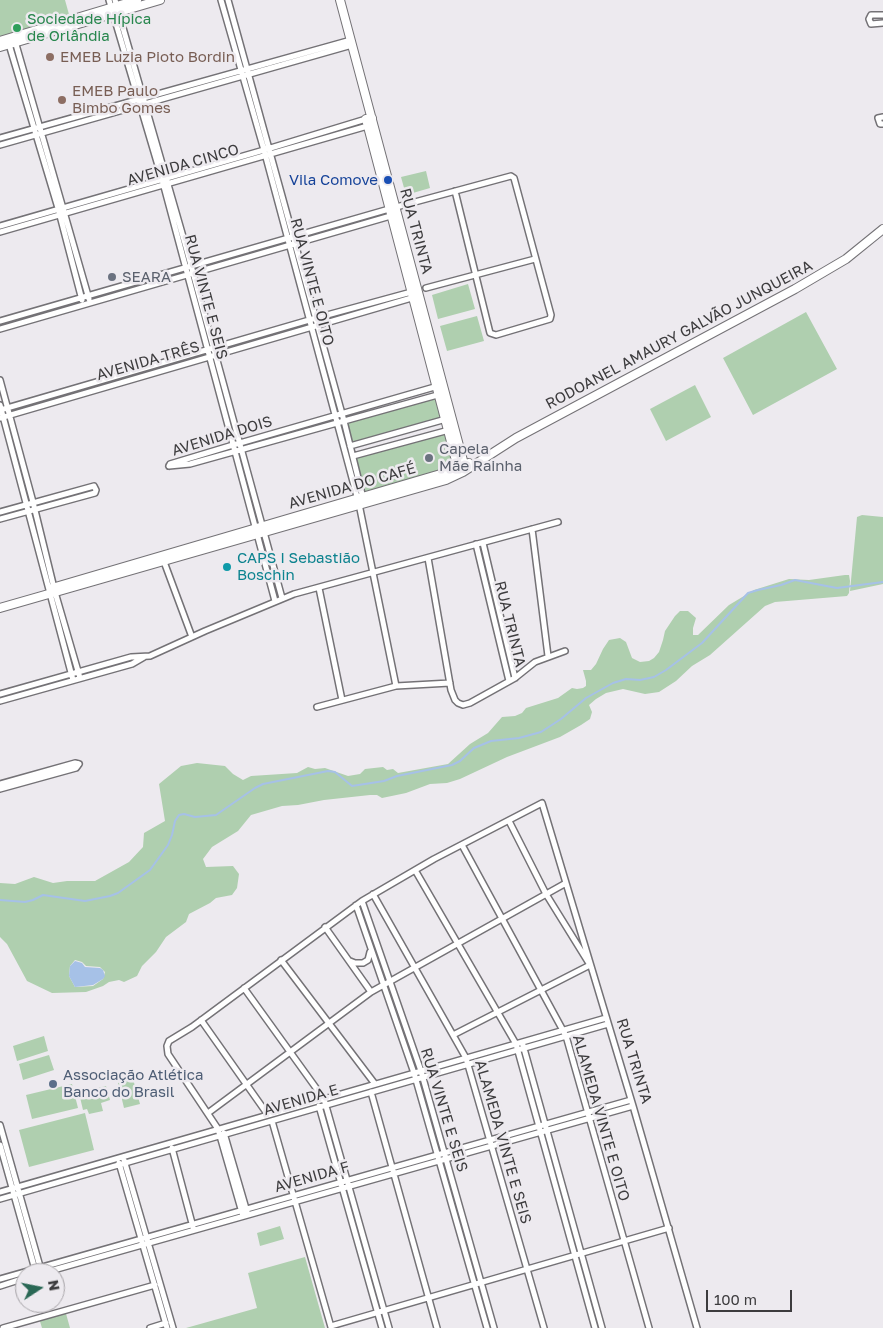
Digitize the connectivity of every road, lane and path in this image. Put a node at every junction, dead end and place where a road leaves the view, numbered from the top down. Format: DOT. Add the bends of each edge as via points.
graph roads {
  1 [pos="137,0"];
  2 [pos="160,0"];
  3 [pos="221,0"];
  4 [pos="228,0"];
  5 [pos="340,0"];
  6 [pos="114,6"];
  7 [pos="883,15"];
  8 [pos="883,23"];
  9 [pos="9,41"];
  10 [pos="352,43"];
  11 [pos="0,48"];
  12 [pos="247,68"];
  13 [pos="241,70"];
  14 [pos="249,74"];
  15 [pos="243,76"];
  16 [pos="141,98"];
  17 [pos="143,105"];
  18 [pos="883,117"];
  19 [pos="370,122"];
  20 [pos="883,124"];
  21 [pos="37,128"];
  22 [pos="39,134"];
  23 [pos="0,138"];
  24 [pos="0,145"];
  25 [pos="267,152"];
  26 [pos="165,181"];
  27 [pos="455,192"];
  28 [pos="60,207"];
  29 [pos="393,212"];
  30 [pos="65,213"];
  31 [pos="59,215"];
  32 [pos="0,226"];
  33 [pos="883,229"];
  34 [pos="0,232"];
  35 [pos="291,238"];
  36 [pos="292,244"];
  37 [pos="535,259"];
  38 [pos="185,268"];
  39 [pos="192,269"];
  40 [pos="187,275"];
  41 [pos="476,275"];
  42 [pos="426,288"];
  43 [pos="415,294"];
  44 [pos="88,296"];
  45 [pos="82,298"];
  46 [pos="90,302"];
  47 [pos="84,304"];
  48 [pos="316,318"];
  49 [pos="310,320"];
  50 [pos="0,321"];
  51 [pos="315,326"];
  52 [pos="0,329"];
  53 [pos="213,347"];
  54 [pos="207,349"];
  55 [pos="215,354"];
  56 [pos="209,356"];
  57 [pos="0,380"];
  58 [pos="441,389"];
  59 [pos="0,408"];
  60 [pos="8,408"];
  61 [pos="9,414"];
  62 [pos="342,414"];
  63 [pos="336,415"];
  64 [pos="2,417"];
  65 [pos="446,419"];
  66 [pos="344,421"];
  67 [pos="337,422"];
  68 [pos="449,430"];
  69 [pos="240,443"];
  70 [pos="233,445"];
  71 [pos="350,446"];
  72 [pos="242,450"];
  73 [pos="235,452"];
  74 [pos="353,456"];
  75 [pos="483,458"];
  76 [pos="462,469"];
  77 [pos="361,500"];
  78 [pos="33,502"];
  79 [pos="27,504"];
  80 [pos="35,509"];
  81 [pos="28,511"];
  82 [pos="0,512"];
  83 [pos="0,519"];
  84 [pos="558,522"];
  85 [pos="532,529"];
  86 [pos="259,530"];
  87 [pos="483,543"];
  88 [pos="476,544"];
  89 [pos="428,558"];
  90 [pos="163,559"];
  91 [pos="373,573"];
  92 [pos="319,588"];
  93 [pos="52,590"];
  94 [pos="282,598"];
  95 [pos="276,601"];
  96 [pos="0,603"];
  97 [pos="0,608"];
  98 [pos="192,637"];
  99 [pos="565,650"];
  100 [pos="548,656"];
  101 [pos="126,662"];
  102 [pos="78,672"];
  103 [pos="71,674"];
  104 [pos="80,678"];
  105 [pos="515,678"];
  106 [pos="73,680"];
  107 [pos="509,681"];
  108 [pos="450,683"];
  109 [pos="396,686"];
  110 [pos="0,694"];
  111 [pos="342,700"];
  112 [pos="0,701"];
  113 [pos="317,706"];
  114 [pos="0,784"];
  115 [pos="0,789"];
  116 [pos="509,821"];
  117 [pos="462,845"];
  118 [pos="415,870"];
  119 [pos="566,883"];
  120 [pos="373,894"];
  121 [pos="546,894"];
  122 [pos="362,901"];
  123 [pos="356,905"];
  124 [pos="502,918"];
  125 [pos="325,927"];
  126 [pos="367,939"];
  127 [pos="458,943"];
  128 [pos="347,958"];
  129 [pos="281,960"];
  130 [pos="590,965"];
  131 [pos="415,968"];
  132 [pos="389,982"];
  133 [pos="383,985"];
  134 [pos="244,988"];
  135 [pos="540,990"];
  136 [pos="371,992"];
  137 [pos="498,1012"];
  138 [pos="606,1018"];
  139 [pos="202,1020"];
  140 [pos="329,1023"];
  141 [pos="608,1024"];
  142 [pos="562,1031"];
  143 [pos="453,1035"];
  144 [pos="566,1036"];
  145 [pos="520,1046"];
  146 [pos="292,1051"];
  147 [pos="466,1058"];
  148 [pos="468,1064"];
  149 [pos="414,1073"];
  150 [pos="422,1074"];
  151 [pos="416,1080"];
  152 [pos="375,1084"];
  153 [pos="247,1085"];
  154 [pos="371,1092"];
  155 [pos="324,1099"];
  156 [pos="318,1100"];
  157 [pos="632,1103"];
  158 [pos="326,1105"];
  159 [pos="320,1107"];
  160 [pos="208,1113"];
  161 [pos="268,1115"];
  162 [pos="588,1115"];
  163 [pos="272,1121"];
  164 [pos="0,1124"];
  165 [pos="221,1128"];
  166 [pos="542,1128"];
  167 [pos="222,1135"];
  168 [pos="170,1143"];
  169 [pos="490,1143"];
  170 [pos="0,1145"];
  171 [pos="172,1150"];
  172 [pos="442,1157"];
  173 [pos="122,1161"];
  174 [pos="392,1171"];
  175 [pos="347,1183"];
  176 [pos="341,1185"];
  177 [pos="15,1188"];
  178 [pos="0,1192"];
  179 [pos="16,1194"];
  180 [pos="293,1195"];
  181 [pos="0,1199"];
  182 [pos="295,1201"];
  183 [pos="244,1212"];
  184 [pos="193,1227"];
  185 [pos="669,1228"];
  186 [pos="144,1238"];
  187 [pos="624,1241"];
  188 [pos="146,1244"];
  189 [pos="578,1254"];
  190 [pos="37,1263"];
  191 [pos="60,1263"];
  192 [pos="65,1264"];
  193 [pos="527,1269"];
  194 [pos="15,1276"];
  195 [pos="0,1279"];
  196 [pos="15,1281"];
  197 [pos="481,1282"];
  198 [pos="154,1284"];
  199 [pos="475,1284"];
  200 [pos="0,1286"];
  201 [pos="429,1297"];
  202 [pos="384,1310"];
  203 [pos="377,1312"];
  204 [pos="167,1326"];
  205 [pos="331,1327"];
  206 [pos="3,1328"];
  207 [pos="150,1328"];
  208 [pos="173,1328"];
  209 [pos="382,1328"];
  210 [pos="389,1328"];
  211 [pos="438,1328"];
  212 [pos="487,1328"];
  213 [pos="494,1328"];
  214 [pos="544,1328"];
  215 [pos="595,1328"];
  216 [pos="602,1328"];
  217 [pos="649,1328"];
  218 [pos="697,1328"];
  1 -- 6 [label="main road"];
  2 -- 6 [label="main road"];
  3 -- 13 [label="street, RUA VINTE E OITO"];
  4 -- 12 [label="street, RUA VINTE E OITO"];
  5 -- 10 [label="main road, RUA TRINTA"];
  6 -- 9 [label="main road"];
  6 -- 16 [label="street, RUA VINTE E SEIS"];
  7 -- 8 [label="street" via="870,18 871,24"];
  9 -- 11 [label="main road"];
  9 -- 21 [label="street"];
  10 -- 12 [label="street"];
  10 -- 14 [label="street"];
  10 -- 19 [label="main road, RUA TRINTA"];
  12 -- 13 [label="street"];
  12 -- 14 [label="street, RUA VINTE E OITO"];
  13 -- 15 [label="street, RUA VINTE E OITO"];
  13 -- 16 [label="street"];
  14 -- 15 [label="street"];
  14 -- 25 [label="street, RUA VINTE E OITO"];
  15 -- 17 [label="street"];
  15 -- 25 [label="street, RUA VINTE E OITO"];
  16 -- 17 [label="street, RUA VINTE E SEIS"];
  16 -- 21 [label="street"];
  17 -- 22 [label="street"];
  17 -- 26 [label="street, RUA VINTE E SEIS"];
  18 -- 20 [label="street" via="878,118"];
  19 -- 25 [label="street, AVENIDA CINCO"];
  19 -- 29 [label="main road, RUA TRINTA"];
  21 -- 22 [label="street"];
  21 -- 23 [label="street"];
  22 -- 24 [label="street"];
  22 -- 28 [label="street"];
  25 -- 26 [label="street, AVENIDA CINCO"];
  25 -- 35 [label="street, RUA VINTE E OITO"];
  26 -- 28 [label="street, AVENIDA CINCO"];
  26 -- 30 [label="street, AVENIDA CINCO"];
  26 -- 38 [label="street, RUA VINTE E SEIS"];
  26 -- 39 [label="street, RUA VINTE E SEIS"];
  27 -- 29 [label="street"];
  27 -- 37 [label="street" via="511,176 514,178"];
  27 -- 41 [label="street"];
  28 -- 30 [label="street"];
  28 -- 31 [label="street"];
  28 -- 32 [label="street, AVENIDA CINCO"];
  29 -- 35 [label="street"];
  29 -- 36 [label="street"];
  29 -- 43 [label="main road, RUA TRINTA"];
  30 -- 31 [label="street, AVENIDA CINCO"];
  30 -- 44 [label="street"];
  31 -- 34 [label="street, AVENIDA CINCO"];
  31 -- 45 [label="street"];
  33 -- 75 [label="main road, RODOANEL AMAURY GALVÃO JUNQUEIRA" via="846,259 795,289"];
  35 -- 36 [label="street, RUA VINTE E OITO"];
  35 -- 39 [label="street"];
  36 -- 39 [label="street"];
  36 -- 48 [label="street, RUA VINTE E OITO"];
  36 -- 49 [label="street, RUA VINTE E OITO"];
  37 -- 41 [label="street"];
  37 -- 41 [label="street" via="551,315 547,322 490,333"];
  38 -- 39 [label="street"];
  38 -- 40 [label="street, RUA VINTE E SEIS"];
  38 -- 44 [label="street"];
  39 -- 40 [label="street"];
  39 -- 53 [label="street, RUA VINTE E SEIS"];
  40 -- 46 [label="street"];
  40 -- 54 [label="street, RUA VINTE E SEIS"];
  41 -- 42 [label="street"];
  43 -- 48 [label="street, AVENIDA TRÊS"];
  43 -- 51 [label="street, AVENIDA TRÊS"];
  43 -- 58 [label="main road, RUA TRINTA"];
  44 -- 45 [label="street"];
  44 -- 46 [label="street"];
  45 -- 47 [label="street"];
  45 -- 50 [label="street"];
  46 -- 47 [label="street"];
  47 -- 52 [label="street"];
  48 -- 49 [label="street, AVENIDA TRÊS"];
  48 -- 51 [label="street, RUA VINTE E OITO"];
  49 -- 51 [label="street, RUA VINTE E OITO"];
  49 -- 53 [label="street, AVENIDA TRÊS"];
  51 -- 55 [label="street, AVENIDA TRÊS"];
  51 -- 62 [label="street, RUA VINTE E OITO"];
  51 -- 63 [label="street, RUA VINTE E OITO"];
  53 -- 54 [label="street, AVENIDA TRÊS"];
  53 -- 55 [label="street, RUA VINTE E SEIS"];
  54 -- 56 [label="street, RUA VINTE E SEIS"];
  54 -- 60 [label="street, AVENIDA TRÊS"];
  55 -- 56 [label="street, AVENIDA TRÊS"];
  55 -- 69 [label="street, RUA VINTE E SEIS"];
  56 -- 61 [label="street, AVENIDA TRÊS"];
  56 -- 70 [label="street, RUA VINTE E SEIS"];
  57 -- 60 [label="street"];
  58 -- 62 [label="street, AVENIDA DOIS"];
  58 -- 65 [label="main road, RUA TRINTA"];
  58 -- 66 [label="street, AVENIDA DOIS"];
  58 -- 76 [label="main road, RUA TRINTA"];
  59 -- 60 [label="street, AVENIDA TRÊS"];
  59 -- 64 [label="street"];
  60 -- 61 [label="street"];
  61 -- 64 [label="street, AVENIDA TRÊS"];
  61 -- 78 [label="street"];
  62 -- 63 [label="street, AVENIDA DOIS"];
  62 -- 66 [label="street, RUA VINTE E OITO"];
  63 -- 67 [label="street, RUA VINTE E OITO"];
  63 -- 69 [label="street, AVENIDA DOIS"];
  64 -- 79 [label="street"];
  65 -- 68 [label="main road, RUA TRINTA"];
  65 -- 71 [label="street"];
  66 -- 67 [label="street, AVENIDA DOIS"];
  66 -- 71 [label="street, RUA VINTE E OITO"];
  67 -- 72 [label="street, AVENIDA DOIS"];
  67 -- 77 [label="street, RUA VINTE E OITO"];
  68 -- 74 [label="street"];
  68 -- 76 [label="main road, RUA TRINTA"];
  69 -- 70 [label="street, AVENIDA DOIS"];
  69 -- 72 [label="street, RUA VINTE E SEIS"];
  70 -- 73 [label="street, RUA VINTE E SEIS"];
  70 -- 73 [label="street, AVENIDA DOIS" via="169,466 183,466"];
  71 -- 74 [label="street, RUA VINTE E OITO"];
  72 -- 73 [label="street, AVENIDA DOIS"];
  72 -- 86 [label="street, RUA VINTE E SEIS"];
  73 -- 86 [label="street, RUA VINTE E SEIS"];
  74 -- 77 [label="street, RUA VINTE E OITO"];
  75 -- 76 [label="main road, AVENIDA DO CAFÉ"];
  76 -- 77 [label="main road, AVENIDA DO CAFÉ"];
  77 -- 86 [label="main road, AVENIDA DO CAFÉ"];
  77 -- 91 [label="street, RUA VINTE E OITO"];
  78 -- 79 [label="street"];
  78 -- 80 [label="street"];
  78 -- 80 [label="street" via="96,488 95,492"];
  79 -- 81 [label="street"];
  79 -- 82 [label="street"];
  80 -- 81 [label="street"];
  80 -- 93 [label="street"];
  81 -- 83 [label="street"];
  81 -- 93 [label="street"];
  84 -- 85 [label="street"];
  85 -- 87 [label="street"];
  85 -- 100 [label="street"];
  86 -- 90 [label="main road, AVENIDA DO CAFÉ"];
  86 -- 94 [label="street, RUA VINTE E SEIS"];
  86 -- 95 [label="street, RUA VINTE E SEIS"];
  87 -- 88 [label="street"];
  87 -- 105 [label="street, RUA TRINTA"];
  88 -- 89 [label="street"];
  88 -- 107 [label="street, RUA TRINTA"];
  89 -- 91 [label="street"];
  89 -- 108 [label="street"];
  90 -- 93 [label="main road, AVENIDA DO CAFÉ"];
  90 -- 98 [label="street"];
  91 -- 92 [label="street"];
  91 -- 109 [label="street, RUA VINTE E OITO"];
  92 -- 94 [label="street"];
  92 -- 111 [label="street"];
  93 -- 96 [label="main road, AVENIDA DO CAFÉ"];
  93 -- 97 [label="main road, AVENIDA DO CAFÉ"];
  93 -- 102 [label="street"];
  93 -- 103 [label="street"];
  94 -- 95 [label="street"];
  95 -- 98 [label="street"];
  98 -- 101 [label="street" via="169,649"];
  99 -- 100 [label="street"];
  100 -- 105 [label="street"];
  101 -- 102 [label="street"];
  101 -- 104 [label="street"];
  102 -- 103 [label="street"];
  102 -- 104 [label="street"];
  103 -- 106 [label="street"];
  103 -- 110 [label="street"];
  104 -- 106 [label="street"];
  105 -- 107 [label="street"];
  106 -- 112 [label="street"];
  107 -- 108 [label="street" via="464,704 454,700"];
  108 -- 109 [label="street"];
  109 -- 111 [label="street"];
  111 -- 113 [label="street"];
  114 -- 115 [label="street" via="78,764 76,768"];
  116 -- 117 [label="street"];
  116 -- 119 [label="street, RUA TRINTA" via="542,803"];
  116 -- 121 [label="street"];
  117 -- 118 [label="street"];
  117 -- 124 [label="street, ALAMEDA VINTE E OITO"];
  118 -- 120 [label="street"];
  118 -- 127 [label="street"];
  119 -- 121 [label="street"];
  119 -- 130 [label="street, RUA TRINTA"];
  120 -- 122 [label="street"];
  120 -- 131 [label="street, ALAMEDA VINTE E SEIS"];
  121 -- 124 [label="street"];
  121 -- 130 [label="street"];
  122 -- 123 [label="street"];
  122 -- 132 [label="street, RUA VINTE E SEIS"];
  123 -- 125 [label="street"];
  123 -- 126 [label="street, RUA VINTE E SEIS"];
  124 -- 127 [label="street"];
  124 -- 135 [label="street, ALAMEDA VINTE E OITO"];
  125 -- 128 [label="street"];
  125 -- 129 [label="street"];
  126 -- 128 [label="street" via="370,950 367,960 358,964"];
  126 -- 133 [label="street, RUA VINTE E SEIS"];
  127 -- 131 [label="street"];
  127 -- 137 [label="street"];
  128 -- 136 [label="street"];
  129 -- 134 [label="street"];
  129 -- 140 [label="street"];
  130 -- 135 [label="street"];
  130 -- 138 [label="street, RUA TRINTA"];
  131 -- 132 [label="street"];
  131 -- 143 [label="street, ALAMEDA VINTE E SEIS"];
  132 -- 133 [label="street"];
  132 -- 150 [label="street, RUA VINTE E SEIS"];
  133 -- 136 [label="street"];
  133 -- 149 [label="street, RUA VINTE E SEIS"];
  134 -- 139 [label="street"];
  134 -- 146 [label="street"];
  135 -- 137 [label="street"];
  135 -- 142 [label="street, ALAMEDA VINTE E OITO"];
  136 -- 140 [label="street"];
  137 -- 143 [label="street"];
  137 -- 145 [label="street"];
  138 -- 141 [label="street, RUA TRINTA"];
  138 -- 142 [label="street, AVENIDA E"];
  139 -- 153 [label="street"];
  139 -- 160 [label="street" via="170,1040 167,1050"];
  140 -- 146 [label="street"];
  140 -- 152 [label="street"];
  141 -- 144 [label="street, AVENIDA E"];
  141 -- 157 [label="street, RUA TRINTA"];
  142 -- 144 [label="street, ALAMEDA VINTE E OITO"];
  142 -- 145 [label="street, AVENIDA E"];
  143 -- 147 [label="street, ALAMEDA VINTE E SEIS"];
  144 -- 145 [label="street, AVENIDA E"];
  144 -- 162 [label="street, ALAMEDA VINTE E OITO"];
  145 -- 147 [label="street, AVENIDA E"];
  145 -- 148 [label="street, AVENIDA E"];
  145 -- 166 [label="street"];
  146 -- 153 [label="street"];
  146 -- 155 [label="street"];
  147 -- 148 [label="street, ALAMEDA VINTE E SEIS"];
  147 -- 150 [label="street, AVENIDA E"];
  148 -- 150 [label="street, AVENIDA E"];
  148 -- 169 [label="street, ALAMEDA VINTE E SEIS"];
  149 -- 150 [label="street, AVENIDA E"];
  149 -- 151 [label="street, RUA VINTE E SEIS"];
  149 -- 152 [label="street, AVENIDA E"];
  150 -- 151 [label="street, AVENIDA E"];
  150 -- 172 [label="street, RUA VINTE E SEIS"];
  151 -- 154 [label="street, AVENIDA E"];
  151 -- 172 [label="street, RUA VINTE E SEIS"];
  152 -- 155 [label="street, AVENIDA E"];
  153 -- 160 [label="street"];
  153 -- 161 [label="street"];
  154 -- 158 [label="street, AVENIDA E"];
  154 -- 174 [label="street"];
  155 -- 156 [label="street, AVENIDA E"];
  155 -- 158 [label="street"];
  156 -- 159 [label="street"];
  156 -- 161 [label="street, AVENIDA E"];
  157 -- 162 [label="street, AVENIDA F"];
  157 -- 185 [label="street, RUA TRINTA"];
  158 -- 159 [label="street, AVENIDA E"];
  158 -- 175 [label="street"];
  159 -- 163 [label="street, AVENIDA E"];
  159 -- 176 [label="street"];
  160 -- 165 [label="street"];
  161 -- 165 [label="street, AVENIDA E"];
  162 -- 166 [label="street, AVENIDA F"];
  162 -- 187 [label="street, ALAMEDA VINTE E OITO"];
  163 -- 167 [label="street, AVENIDA E"];
  163 -- 180 [label="street"];
  164 -- 177 [label="street"];
  165 -- 167 [label="street"];
  165 -- 168 [label="street, AVENIDA E"];
  166 -- 169 [label="street, AVENIDA F"];
  166 -- 189 [label="street"];
  167 -- 171 [label="street, AVENIDA E"];
  167 -- 183 [label="street"];
  168 -- 171 [label="street"];
  168 -- 173 [label="street, AVENIDA E"];
  169 -- 172 [label="street, AVENIDA F"];
  169 -- 193 [label="street, ALAMEDA VINTE E SEIS"];
  170 -- 177 [label="street"];
  171 -- 173 [label="street, AVENIDA E"];
  171 -- 184 [label="street"];
  172 -- 174 [label="street, AVENIDA F"];
  172 -- 197 [label="street, RUA VINTE E SEIS"];
  172 -- 199 [label="street, RUA VINTE E SEIS"];
  173 -- 177 [label="street, AVENIDA E"];
  173 -- 179 [label="street, AVENIDA E"];
  173 -- 186 [label="street"];
  174 -- 175 [label="street, AVENIDA F"];
  174 -- 201 [label="street"];
  175 -- 176 [label="street, AVENIDA F"];
  175 -- 202 [label="street"];
  176 -- 180 [label="street, AVENIDA F"];
  176 -- 182 [label="street, AVENIDA F"];
  176 -- 203 [label="street"];
  177 -- 178 [label="street, AVENIDA E"];
  177 -- 179 [label="street"];
  179 -- 181 [label="street, AVENIDA E"];
  179 -- 190 [label="street"];
  180 -- 182 [label="street"];
  180 -- 183 [label="street, AVENIDA F"];
  182 -- 183 [label="street, AVENIDA F"];
  182 -- 205 [label="street"];
  183 -- 184 [label="street, AVENIDA F"];
  184 -- 186 [label="street, AVENIDA F"];
  184 -- 188 [label="street, AVENIDA F"];
  185 -- 187 [label="street"];
  185 -- 218 [label="street, RUA TRINTA"];
  186 -- 188 [label="street"];
  186 -- 191 [label="street, AVENIDA F"];
  187 -- 189 [label="street"];
  187 -- 217 [label="street, ALAMEDA VINTE E OITO"];
  188 -- 192 [label="street, AVENIDA F"];
  188 -- 198 [label="street"];
  188 -- 208 [label="street"];
  189 -- 193 [label="street"];
  189 -- 215 [label="street"];
  189 -- 216 [label="street"];
  193 -- 197 [label="street"];
  193 -- 214 [label="street, ALAMEDA VINTE E SEIS"];
  194 -- 195 [label="street, AVENIDA F"];
  196 -- 200 [label="street"];
  197 -- 199 [label="street"];
  197 -- 213 [label="street, RUA VINTE E SEIS"];
  198 -- 204 [label="street"];
  198 -- 206 [label="street"];
  199 -- 201 [label="street"];
  199 -- 212 [label="street, RUA VINTE E SEIS"];
  201 -- 202 [label="street"];
  201 -- 211 [label="street"];
  202 -- 203 [label="street"];
  202 -- 210 [label="street"];
  203 -- 205 [label="street"];
  203 -- 209 [label="street"];
  204 -- 207 [label="street"];
}
